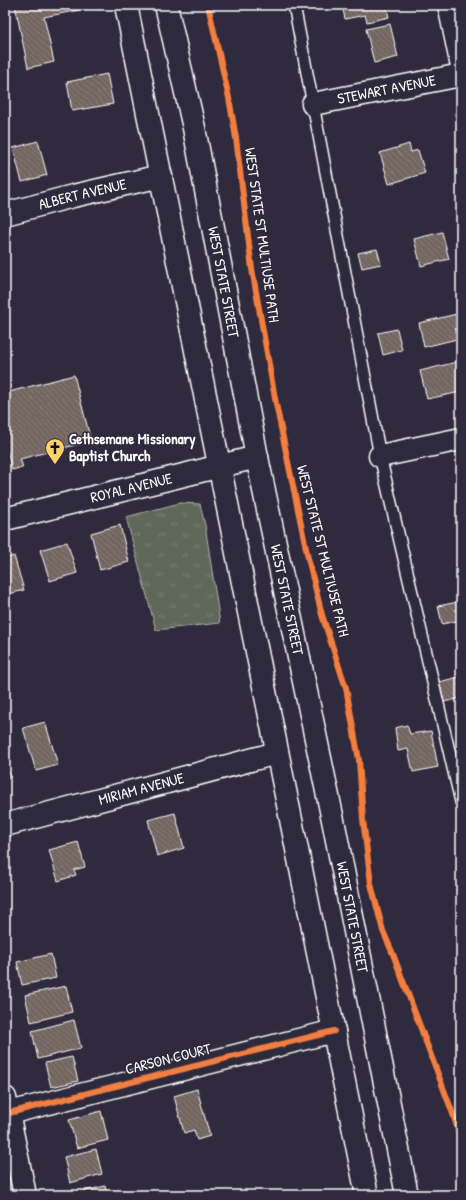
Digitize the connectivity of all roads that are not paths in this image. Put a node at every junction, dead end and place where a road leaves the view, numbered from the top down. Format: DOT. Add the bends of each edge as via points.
graph roads {
  1 [pos="126,5"];
  2 [pos="166,5"];
  3 [pos="294,5"];
  4 [pos="449,5"];
  5 [pos="461,62"];
  6 [pos="461,75"];
  7 [pos="313,104"];
  8 [pos="161,176"];
  9 [pos="5,214"];
  10 [pos="461,439"];
  11 [pos="380,456"];
  12 [pos="257,457"];
  13 [pos="220,467"];
  14 [pos="5,520"];
  15 [pos="277,753"];
  16 [pos="461,802"];
  17 [pos="5,825"];
  18 [pos="334,1031"];
  19 [pos="6,1109"];
  20 [pos="25,1195"];
  21 [pos="367,1195"];
  22 [pos="407,1195"];
  1 -- 8 [label="main road"];
  2 -- 12 [label="main road, WEST STATE STREET" via="194,128"];
  3 -- 7 [label="lane"];
  4 -- 5 [label="main road"];
  6 -- 7 [label="main road, STEWART AVENUE"];
  7 -- 11 [label="lane"];
  8 -- 9 [label="main road, ALBERT AVENUE"];
  8 -- 13 [label="main road"];
  10 -- 11 [label="main road"];
  11 -- 16 [label="lane"];
  12 -- 13 [label="main road, ROYAL AVENUE"];
  12 -- 22 [label="main road, WEST STATE STREET" via="334,825"];
  13 -- 14 [label="main road, ROYAL AVENUE"];
  13 -- 15 [label="main road"];
  15 -- 17 [label="main road, MIRIAM AVENUE"];
  15 -- 18 [label="main road"];
  18 -- 19 [label="main road, CARSON COURT"];
  18 -- 21 [label="main road"];
  19 -- 20 [label="main road"];
}
